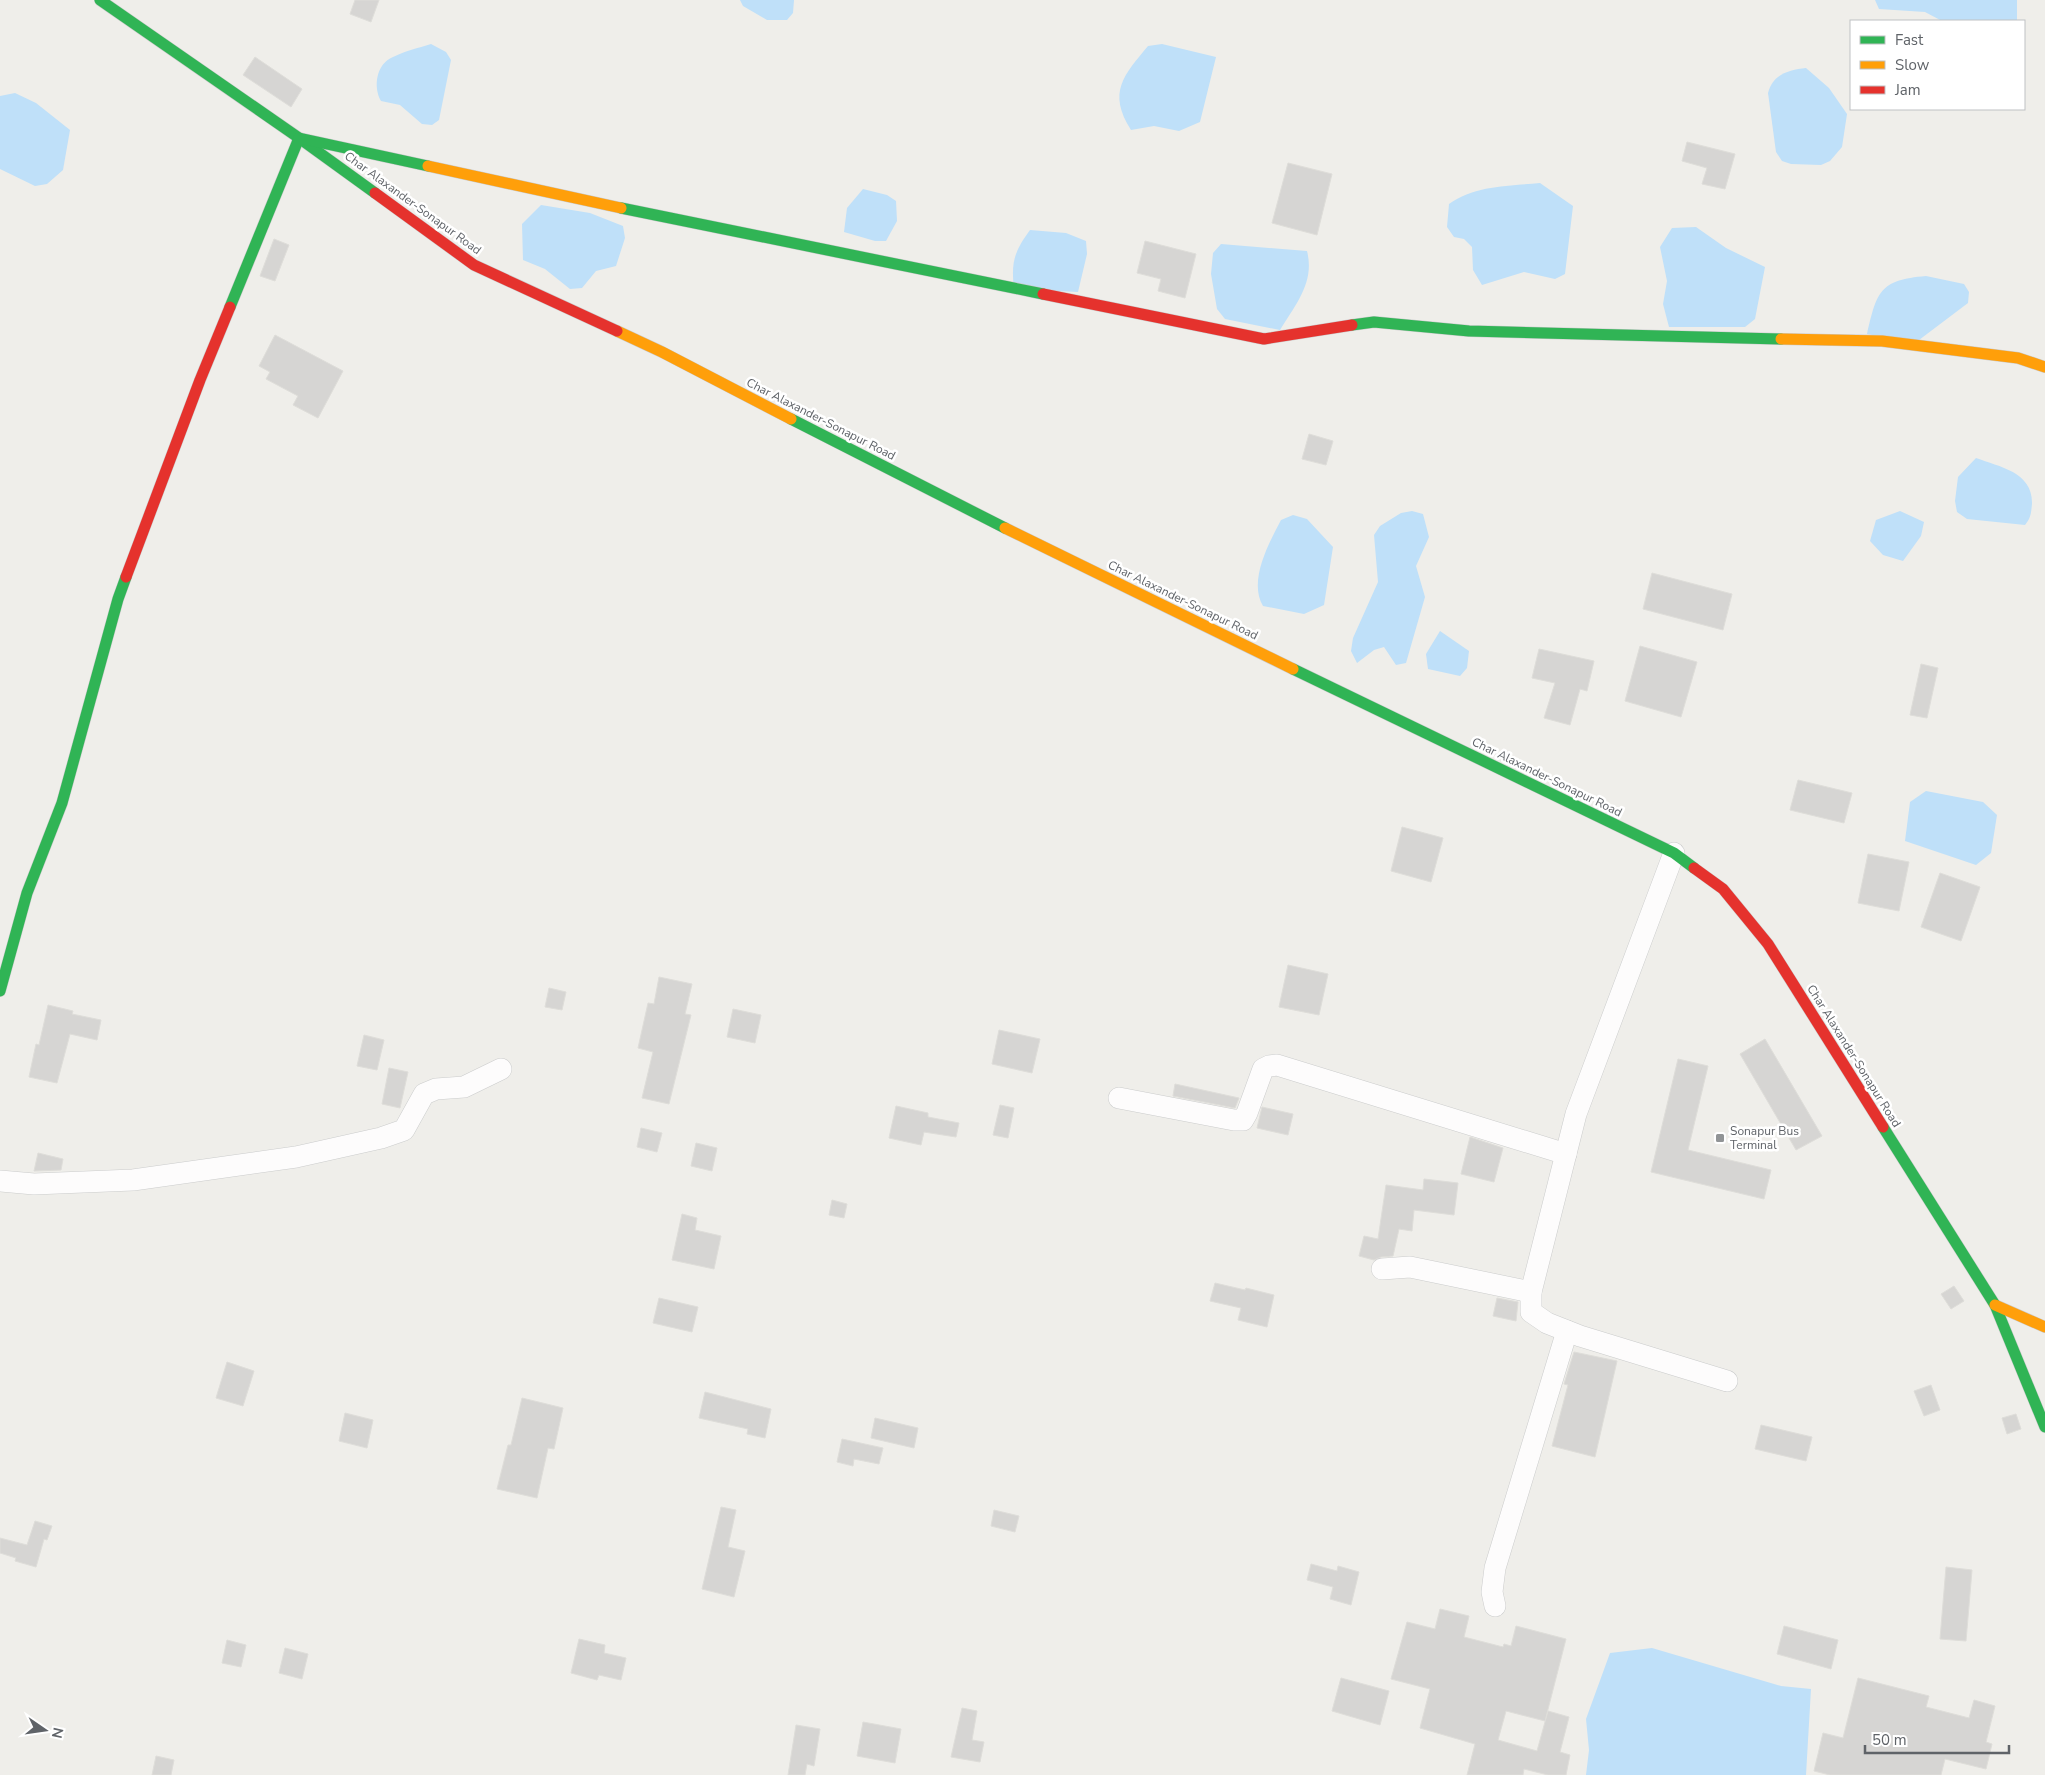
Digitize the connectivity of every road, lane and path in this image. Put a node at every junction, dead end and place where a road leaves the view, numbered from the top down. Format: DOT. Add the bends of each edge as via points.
graph roads {
  1 [pos="100,0"];
  2 [pos="299,138"];
  3 [pos="2045,367"];
  4 [pos="1674,853"];
  5 [pos="0,991"];
  6 [pos="501,1068"];
  7 [pos="1119,1098"];
  8 [pos="1566,1154"];
  9 [pos="0,1181"];
  10 [pos="1382,1269"];
  11 [pos="1531,1292"];
  12 [pos="1995,1305"];
  13 [pos="2045,1327"];
  14 [pos="1567,1331"];
  15 [pos="1727,1380"];
  16 [pos="2045,1427"];
  17 [pos="1495,1606"];
  1 -- 2 [label="street, Char Alaxander-Sonapur Road"];
  2 -- 3 [label="street" via="1264,339 1374,322 1468,331 1882,341 2018,358"];
  2 -- 4 [label="street, Char Alaxander-Sonapur Road" via="474,265 662,352 946,499"];
  2 -- 5 [label="street" via="200,380 118,599 62,803 28,894"];
  4 -- 8 [label="street" via="1576,1114"];
  4 -- 12 [label="street, Char Alaxander-Sonapur Road" via="1723,889 1768,944"];
  6 -- 9 [label="street" via="464,1087 436,1089 424,1094 404,1130 381,1138 296,1157 133,1180 34,1184"];
  7 -- 8 [label="street" via="1242,1120 1263,1070 1277,1065"];
  8 -- 11 [label="street"];
  10 -- 11 [label="street" via="1410,1267"];
  11 -- 14 [label="street" via="1531,1312 1547,1324"];
  12 -- 13 [label="street"];
  12 -- 16 [label="street, Char Alaxander-Sonapur Road"];
  14 -- 15 [label="street"];
  14 -- 17 [label="street" via="1495,1568 1492,1592"];
}
